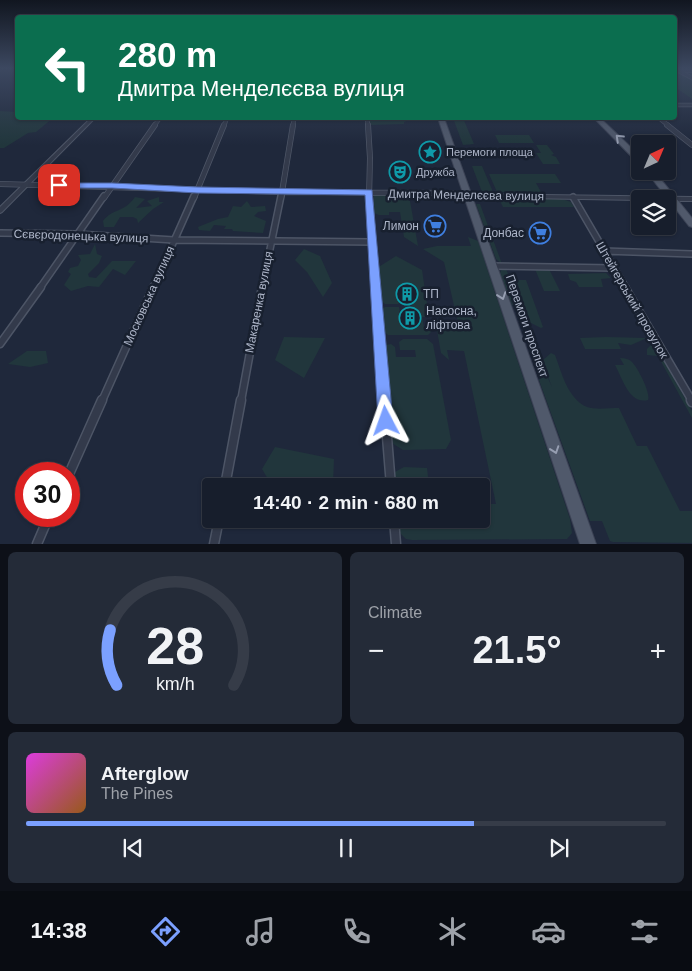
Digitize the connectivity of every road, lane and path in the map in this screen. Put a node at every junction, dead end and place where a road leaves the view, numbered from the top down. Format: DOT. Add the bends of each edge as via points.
graph roads {
  1 [pos="677,105"];
  2 [pos="692,105"];
  3 [pos="90,120"];
  4 [pos="159,120"];
  5 [pos="226,120"];
  6 [pos="294,120"];
  7 [pos="367,120"];
  8 [pos="442,120"];
  9 [pos="599,120"];
  10 [pos="661,120"];
  11 [pos="692,145"];
  12 [pos="631,151"];
  13 [pos="657,180"];
  14 [pos="0,184"];
  15 [pos="24,185"];
  16 [pos="112,186"];
  17 [pos="197,190"];
  18 [pos="665,190"];
  19 [pos="282,192"];
  20 [pos="369,192"];
  21 [pos="467,196"];
  22 [pos="573,197"];
  23 [pos="631,198"];
  24 [pos="676,198"];
  25 [pos="692,199"];
  26 [pos="676,203"];
  27 [pos="0,211"];
  28 [pos="692,224"];
  29 [pos="0,233"];
  30 [pos="77,234"];
  31 [pos="174,240"];
  32 [pos="271,240"];
  33 [pos="372,242"];
  34 [pos="604,251"];
  35 [pos="692,254"];
  36 [pos="492,266"];
  37 [pos="613,268"];
  38 [pos="0,344"];
  39 [pos="692,402"];
  40 [pos="74,462"];
  41 [pos="226,478"];
  42 [pos="390,478"];
  43 [pos="44,527"];
  44 [pos="217,528"];
  45 [pos="395,528"];
  46 [pos="36,544"];
  47 [pos="214,544"];
  48 [pos="396,544"];
  49 [pos="588,544"];
  1 -- 2 [label="street"];
  3 -- 15 [label="street"];
  4 -- 16 [label="street"];
  5 -- 17 [label="street, Московська вулиця"];
  6 -- 19 [label="street, Макаренка вулиця"];
  7 -- 20 [label="street"];
  8 -- 21 [label="main road, Перемоги проспект"];
  12 -- 9 [label="main road, one-way"];
  10 -- 11 [label="street"];
  13 -- 18 [label="main road"];
  14 -- 15 [label="street, Дмитра Менделєєва вулиця"];
  15 -- 16 [label="street, Дмитра Менделєєва вулиця"];
  15 -- 27 [label="street"];
  16 -- 17 [label="street, Дмитра Менделєєва вулиця"];
  16 -- 30 [label="street"];
  17 -- 19 [label="street, Дмитра Менделєєва вулиця"];
  17 -- 31 [label="street, Московська вулиця"];
  19 -- 20 [label="street, Дмитра Менделєєва вулиця"];
  19 -- 32 [label="street, Макаренка вулиця"];
  20 -- 21 [label="street, Дмитра Менделєєва вулиця"];
  20 -- 33 [label="street"];
  21 -- 22 [label="street, Дмитра Менделєєва вулиця"];
  21 -- 36 [label="main road, Перемоги проспект"];
  22 -- 23 [label="street, Дмитра Менделєєва вулиця"];
  22 -- 34 [label="street, Штейгерський провулок"];
  24 -- 25 [label="street, Дмитра Менделєєва вулиця"];
  26 -- 28 [label="main road"];
  29 -- 30 [label="street, Сєвєродонецька вулиця"];
  30 -- 31 [label="street, Сєвєродонецька вулиця"];
  30 -- 38 [label="street"];
  31 -- 32 [label="street, Сєвєродонецька вулиця"];
  31 -- 40 [label="street, Московська вулиця"];
  32 -- 33 [label="street, Сєвєродонецька вулиця"];
  32 -- 41 [label="street, Макаренка вулиця"];
  33 -- 42 [label="street"];
  34 -- 35 [label="street"];
  34 -- 37 [label="street, Штейгерський провулок"];
  36 -- 37 [label="street"];
  36 -- 49 [label="main road, Перемоги проспект, one-way"];
  37 -- 39 [label="street, Штейгерський провулок"];
  43 -- 46 [label="street"];
  44 -- 47 [label="street"];
  45 -- 48 [label="street"];
}
